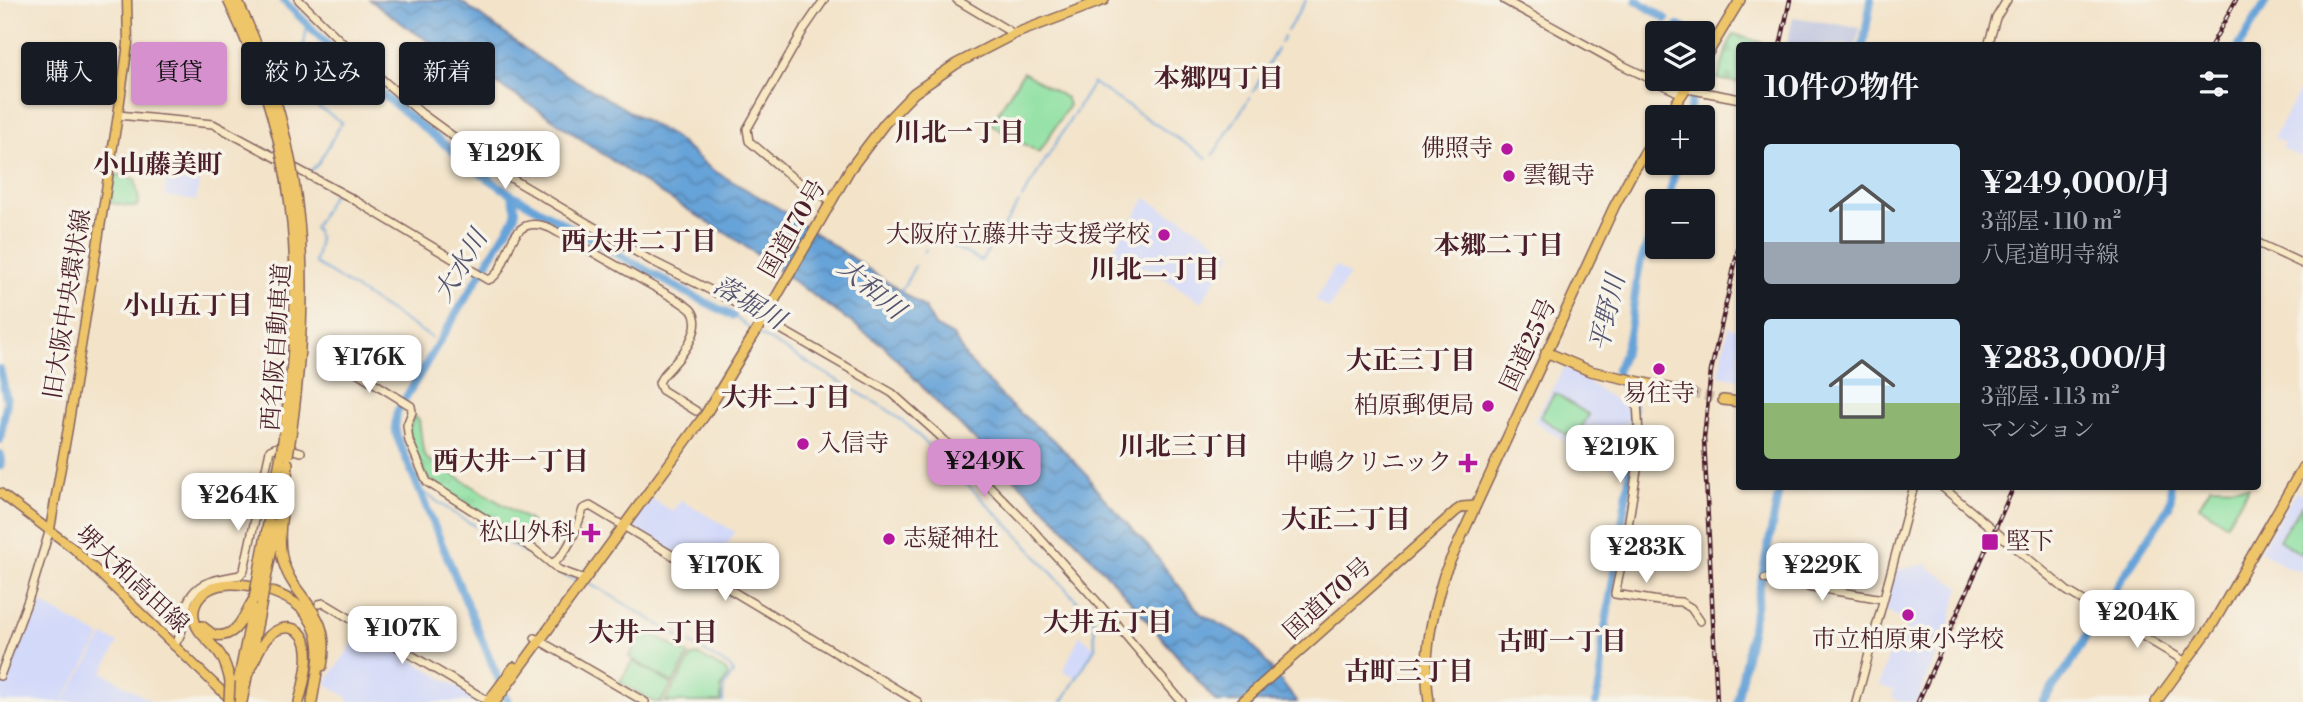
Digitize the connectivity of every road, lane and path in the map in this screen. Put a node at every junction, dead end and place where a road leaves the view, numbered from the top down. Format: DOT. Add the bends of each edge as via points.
graph roads {
  1 [pos="127,0"];
  2 [pos="228,0"];
  3 [pos="237,0"];
  4 [pos="299,0"];
  5 [pos="957,0"];
  6 [pos="1091,0"];
  7 [pos="1104,0"];
  8 [pos="1504,0"];
  9 [pos="1740,0"];
  10 [pos="2007,0"];
  11 [pos="821,1"];
  12 [pos="1013,33"];
  13 [pos="1715,41"];
  14 [pos="1989,42"];
  15 [pos="1645,77"];
  16 [pos="1688,91"];
  17 [pos="1704,91"];
  18 [pos="1736,98"];
  19 [pos="1677,105"];
  20 [pos="118,115"];
  21 [pos="1645,152"];
  22 [pos="829,203"];
  23 [pos="2261,244"];
  24 [pos="2303,264"];
  25 [pos="760,320"];
  26 [pos="1546,352"];
  27 [pos="351,368"];
  28 [pos="1638,383"];
  29 [pos="1691,393"];
  30 [pos="1723,400"];
  31 [pos="1736,402"];
  32 [pos="696,411"];
  33 [pos="301,452"];
  34 [pos="285,458"];
  35 [pos="2303,467"];
  36 [pos="1913,490"];
  37 [pos="1946,490"];
  38 [pos="0,493"];
  39 [pos="1475,506"];
  40 [pos="622,524"];
  41 [pos="50,529"];
  42 [pos="1624,551"];
  43 [pos="1673,562"];
  44 [pos="552,564"];
  45 [pos="582,578"];
  46 [pos="1765,579"];
  47 [pos="1883,599"];
  48 [pos="258,600"];
  49 [pos="319,604"];
  50 [pos="1700,621"];
  51 [pos="537,639"];
  52 [pos="174,646"];
  53 [pos="2186,662"];
  54 [pos="248,674"];
  55 [pos="0,676"];
  56 [pos="496,695"];
  57 [pos="235,701"];
  58 [pos="302,702"];
  59 [pos="313,702"];
  60 [pos="645,702"];
  61 [pos="918,702"];
  62 [pos="1182,702"];
  63 [pos="1242,702"];
  64 [pos="1429,702"];
  65 [pos="1856,702"];
  66 [pos="2156,702"];
  1 -- 20 [label="main road, 旧大阪中央環状線" via="128,44"];
  2 -- 34 [label="highway, 西名阪自動車道, bridge" via="268,100 292,218 296,278"];
  3 -- 34 [label="highway, 西名阪自動車道, bridge" via="289,145 301,225 302,342"];
  4 -- 25 [label="street" via="421,113 484,160 611,238"];
  5 -- 12 [label="street"];
  6 -- 12 [label="highway, 国道170号"];
  7 -- 12 [label="highway, 国道170号"];
  8 -- 15 [label="street"];
  9 -- 13 [label="highway"];
  10 -- 14 [label="street"];
  11 -- 22 [label="street" via="747,136"];
  12 -- 22 [label="highway, 国道170号" via="945,65 881,119"];
  16 -- 19 [label="highway"];
  17 -- 18 [label="street"];
  20 -- 32 [label="street" via="213,124 488,279 495,277 517,233 538,223 550,228 693,312 695,329 659,383 662,390"];
  20 -- 41 [label="main road, 旧大阪中央環状線"];
  21 -- 26 [label="highway, 国道25号"];
  22 -- 25 [label="highway, 国道170号"];
  23 -- 24 [label="street"];
  25 -- 40 [label="highway, 国道170号" via="705,415"];
  25 -- 62 [label="street" via="879,384 909,407 1030,527"];
  26 -- 28 [label="highway" via="1590,371"];
  26 -- 39 [label="highway, 国道25号"];
  27 -- 44 [label="street" via="412,408 409,441 427,482"];
  28 -- 29 [label="highway"];
  28 -- 42 [label="street" via="1640,451"];
  30 -- 31 [label="highway"];
  33 -- 52 [label="street" via="276,446 268,453 244,570 195,590"];
  34 -- 48 [label="highway, 西名阪自動車道, bridge"];
  34 -- 59 [label="highway" via="282,557 315,613 325,641"];
  35 -- 53 [label="highway"];
  36 -- 47 [label="street"];
  37 -- 53 [label="street" via="2067,591"];
  38 -- 41 [label="main road, 堺大和高田線"];
  39 -- 63 [label="highway, 国道170号" via="1456,511"];
  39 -- 64 [label="highway, 国道25号" via="1433,610 1427,652"];
  40 -- 44 [label="street" via="587,506 559,560"];
  40 -- 45 [label="highway, 国道170号"];
  40 -- 61 [label="street"];
  41 -- 52 [label="main road, 堺大和高田線"];
  41 -- 55 [label="street"];
  42 -- 43 [label="street"];
  42 -- 50 [label="street" via="1615,594 1680,601"];
  44 -- 45 [label="street"];
  45 -- 51 [label="highway, 国道170号"];
  46 -- 47 [label="street"];
  47 -- 65 [label="street"];
  48 -- 54 [label="highway, 西名阪自動車道"];
  48 -- 57 [label="highway, 西名阪自動車道"];
  48 -- 58 [label="highway" via="227,635 207,632 198,618 206,595 232,587 259,592 298,610 314,645"];
  49 -- 56 [label="street"];
  51 -- 56 [label="highway, 国道170号"];
  51 -- 60 [label="street"];
  52 -- 57 [label="main road, 堺大和高田線"];
  53 -- 66 [label="highway"];
  54 -- 57 [label="highway, 西名阪自動車道"];
  54 -- 58 [label="highway" via="270,635 292,629 305,639 308,648"];
  57 -- 59 [label="highway, bridge" via="220,654 194,618 202,595 226,583 286,598 309,617 319,646"];
}
